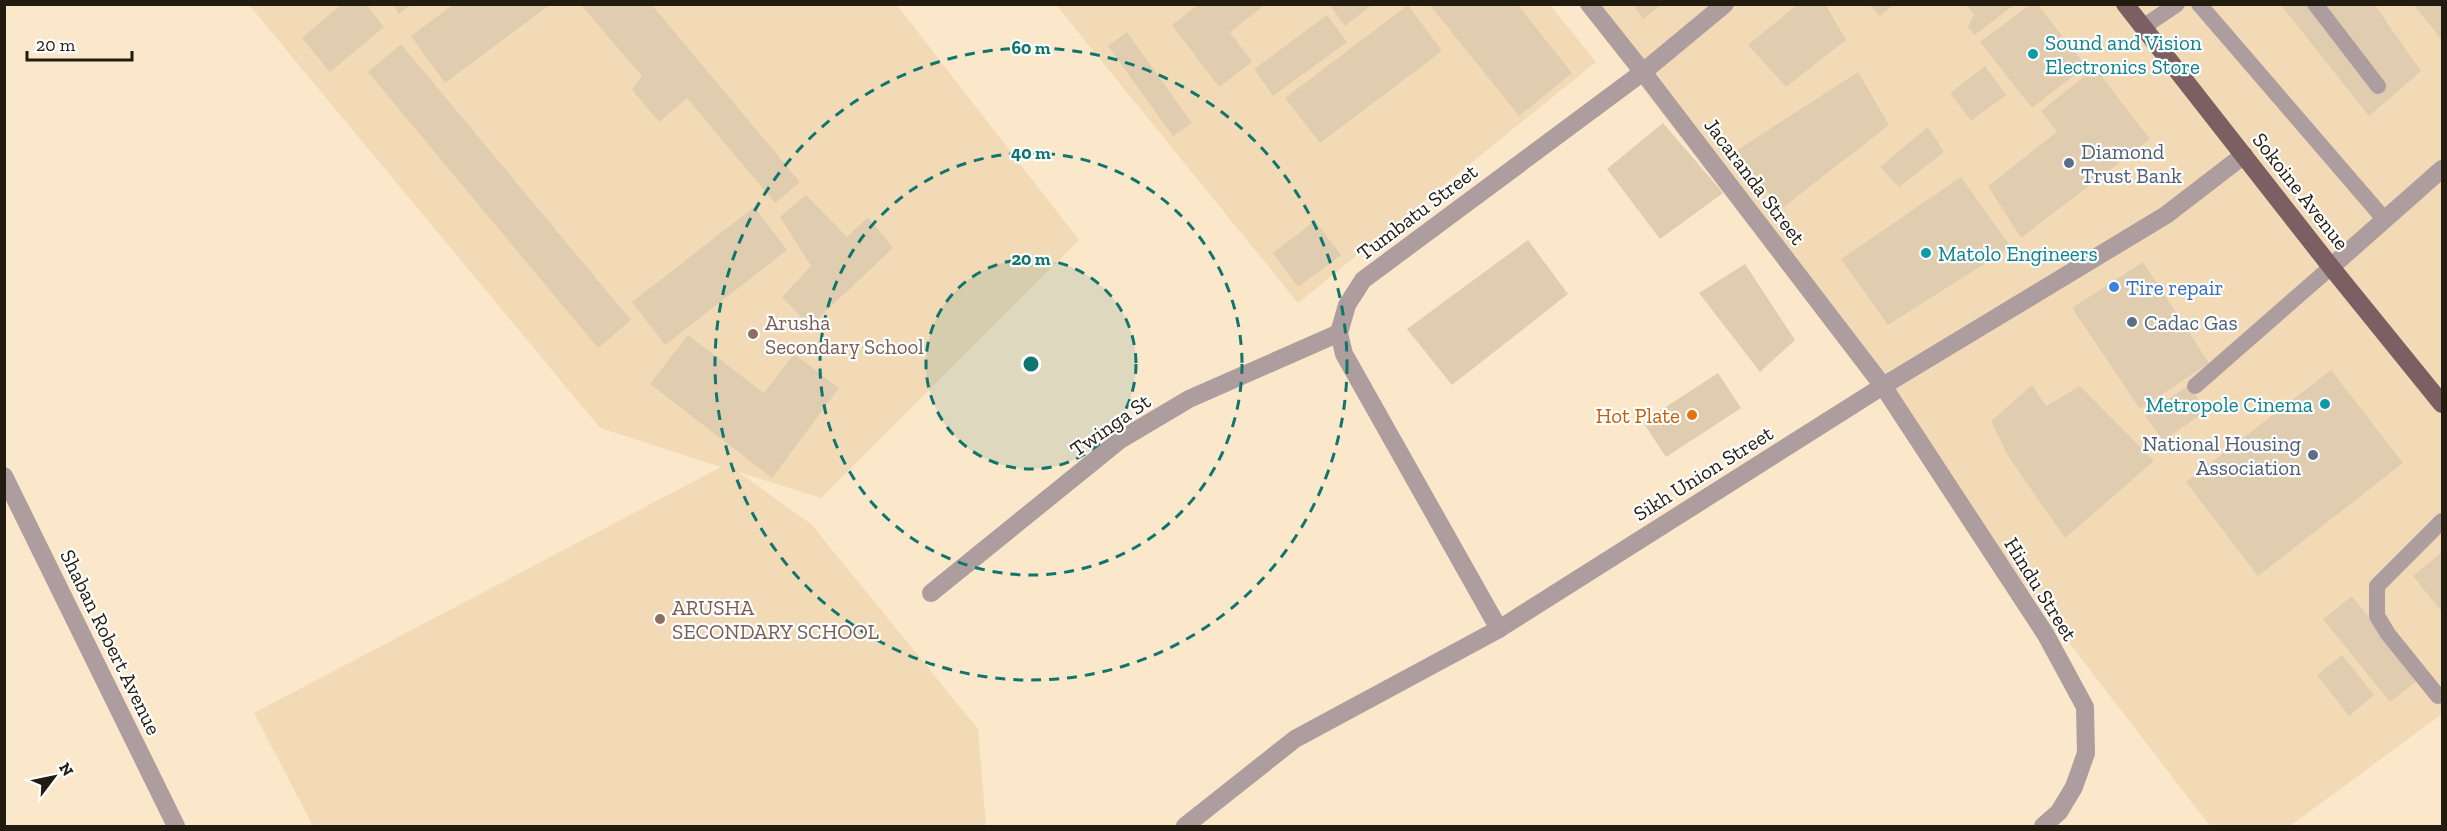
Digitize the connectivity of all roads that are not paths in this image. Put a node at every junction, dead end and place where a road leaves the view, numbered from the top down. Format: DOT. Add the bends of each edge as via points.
graph roads {
  1 [pos="1589,4"];
  2 [pos="1725,4"];
  3 [pos="2125,4"];
  4 [pos="2177,4"];
  5 [pos="2199,4"];
  6 [pos="2315,4"];
  7 [pos="2143,27"];
  8 [pos="1643,72"];
  9 [pos="2378,86"];
  10 [pos="2244,155"];
  11 [pos="2442,169"];
  12 [pos="2385,220"];
  13 [pos="2331,267"];
  14 [pos="1339,333"];
  15 [pos="1883,386"];
  16 [pos="2195,386"];
  17 [pos="2442,404"];
  18 [pos="4,476"];
  19 [pos="2442,521"];
  20 [pos="931,593"];
  21 [pos="1499,628"];
  22 [pos="2438,696"];
  23 [pos="177,826"];
  24 [pos="1185,826"];
  25 [pos="2043,826"];
  1 -- 8 [label="street, Jacaranda Street"];
  2 -- 8 [label="street, Tumbatu Street"];
  3 -- 7 [label="main road, Sokoine Avenue"];
  4 -- 7 [label="lane"];
  5 -- 12 [label="lane"];
  6 -- 9 [label="lane"];
  7 -- 10 [label="main road, Sokoine Avenue"];
  8 -- 14 [label="street, Tumbatu Street" via="1363,280 1347,305"];
  8 -- 15 [label="street, Jacaranda Street"];
  10 -- 13 [label="main road, Sokoine Avenue"];
  10 -- 15 [label="street, Sikh Union Street" via="2166,214"];
  11 -- 12 [label="street"];
  12 -- 13 [label="street"];
  13 -- 16 [label="lane"];
  13 -- 17 [label="main road, Sokoine Avenue"];
  14 -- 20 [label="street, Twinga St" via="1189,399 1120,440"];
  14 -- 21 [label="street" via="1344,354"];
  15 -- 21 [label="street, Sikh Union Street"];
  15 -- 25 [label="street, Hindu Street" via="2046,635 2085,707 2086,753 2074,787 2059,812"];
  18 -- 23 [label="street, Shaban Robert Avenue"];
  19 -- 22 [label="lane" via="2377,586 2377,616"];
  21 -- 24 [label="street, Sikh Union Street" via="1295,739"];
}
